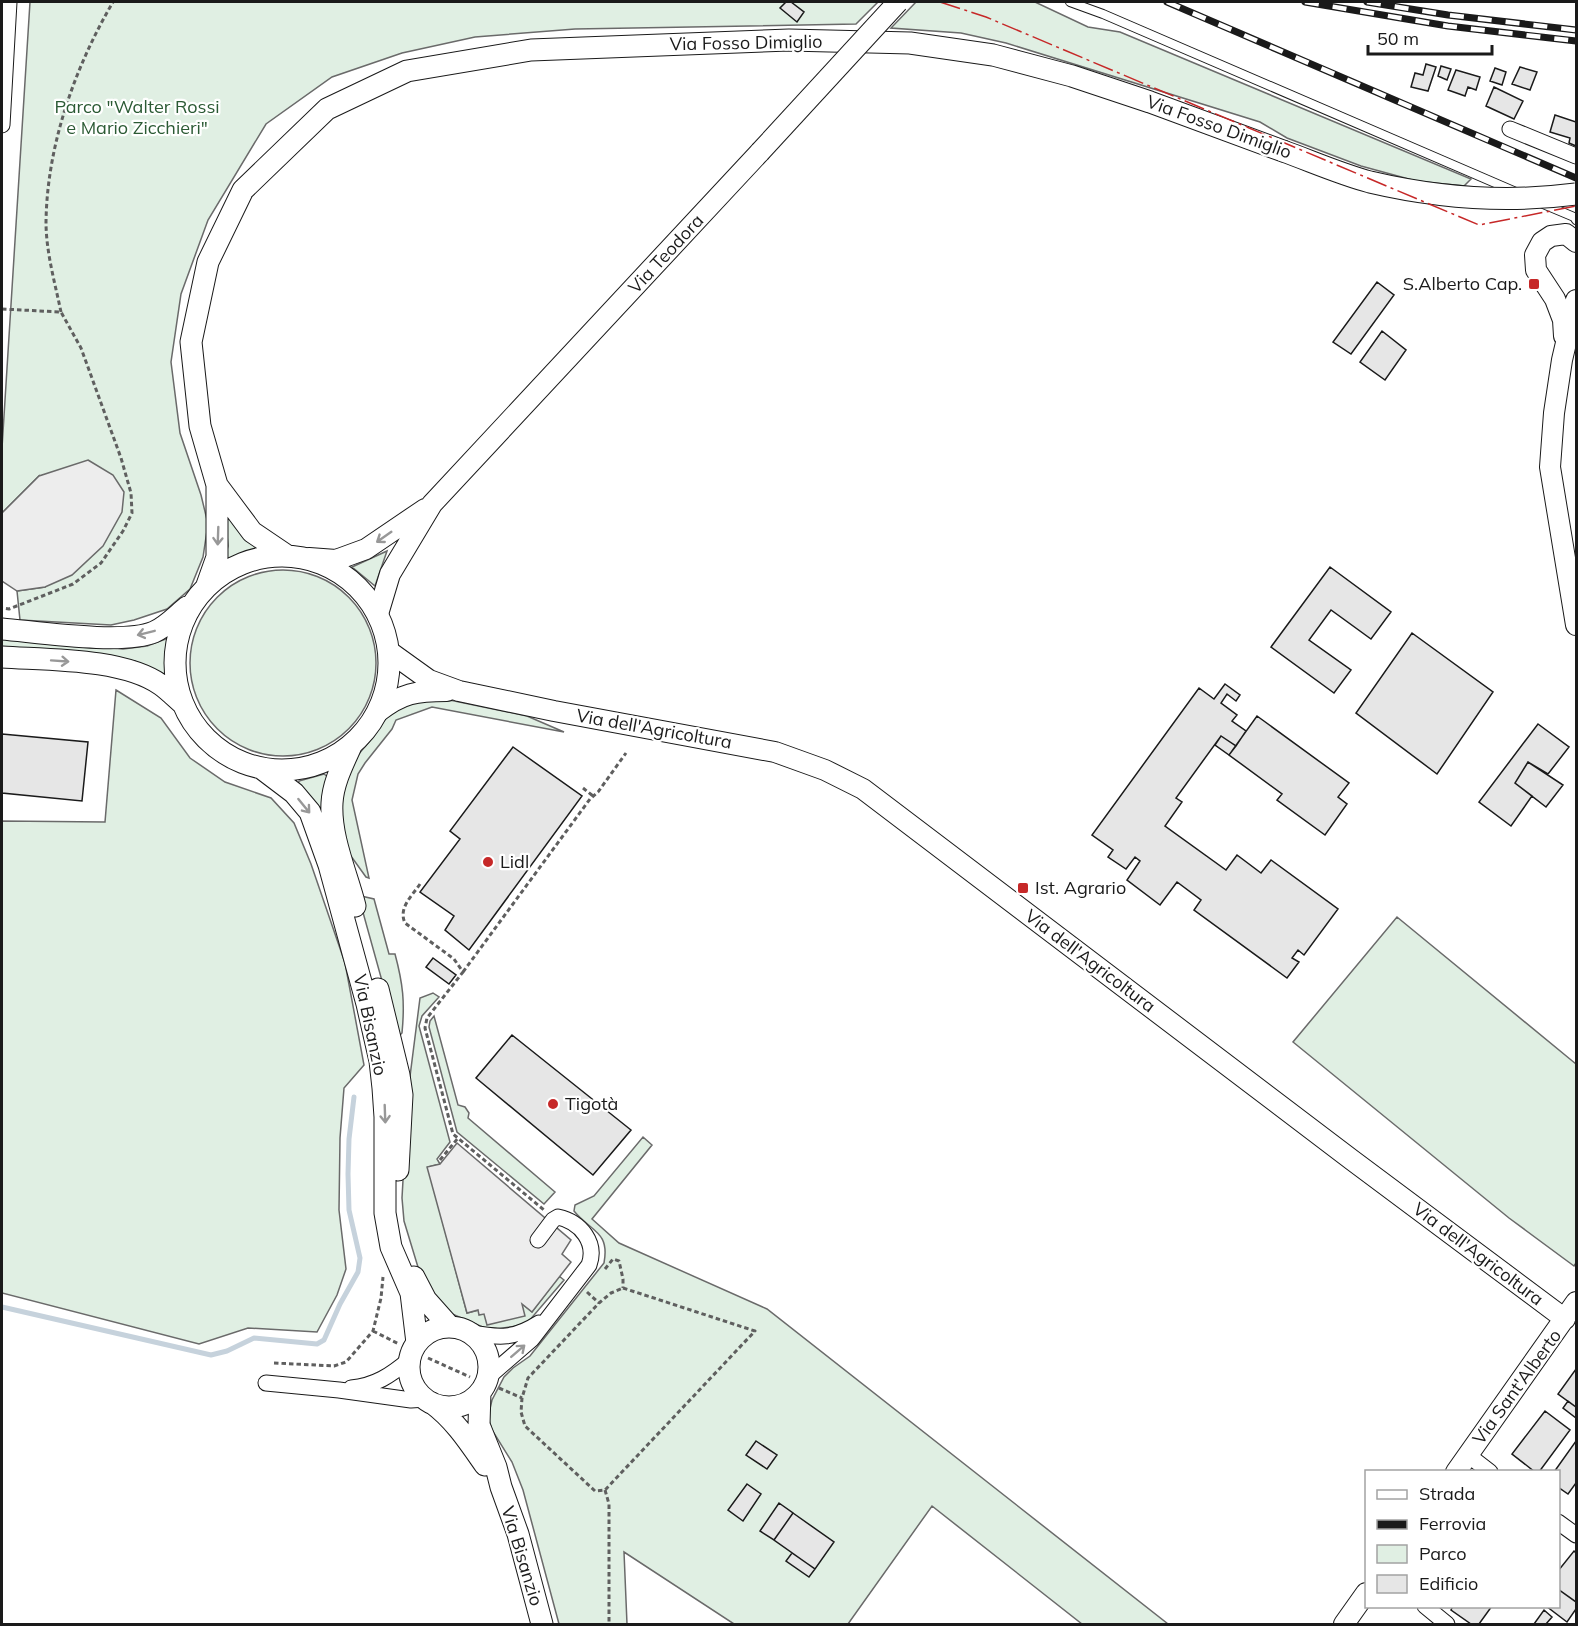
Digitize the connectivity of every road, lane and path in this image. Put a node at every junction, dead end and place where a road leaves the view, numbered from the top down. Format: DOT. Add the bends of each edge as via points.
graph roads {
  1 [pos="9,2"];
  2 [pos="113,2"];
  3 [pos="898,2"];
  4 [pos="1070,2"];
  5 [pos="2,125"];
  6 [pos="1510,129"];
  7 [pos="1576,156"];
  8 [pos="1576,194"];
  9 [pos="1576,220"];
  10 [pos="1576,242"];
  11 [pos="1555,299"];
  12 [pos="1576,300"];
  13 [pos="2,309"];
  14 [pos="61,312"];
  15 [pos="1563,360"];
  16 [pos="217,485"];
  17 [pos="432,504"];
  18 [pos="286,555"];
  19 [pos="309,558"];
  20 [pos="201,592"];
  21 [pos="2,608"];
  22 [pos="378,614"];
  23 [pos="1576,625"];
  24 [pos="6,626"];
  25 [pos="390,652"];
  26 [pos="2,657"];
  27 [pos="459,691"];
  28 [pos="182,704"];
  29 [pos="378,712"];
  30 [pos="352,746"];
  31 [pos="626,753"];
  32 [pos="260,768"];
  33 [pos="583,788"];
  34 [pos="593,796"];
  35 [pos="420,884"];
  36 [pos="463,972"];
  37 [pos="458,1138"];
  38 [pos="440,1160"];
  39 [pos="545,1211"];
  40 [pos="538,1240"];
  41 [pos="599,1277"];
  42 [pos="592,1286"];
  43 [pos="580,1288"];
  44 [pos="623,1288"];
  45 [pos="1576,1302"];
  46 [pos="599,1303"];
  47 [pos="545,1320"];
  48 [pos="1571,1324"];
  49 [pos="450,1327"];
  50 [pos="471,1333"];
  51 [pos="414,1352"];
  52 [pos="274,1363"];
  53 [pos="266,1383"];
  54 [pos="484,1383"];
  55 [pos="339,1390"];
  56 [pos="522,1398"];
  57 [pos="429,1401"];
  58 [pos="1468,1455"];
  59 [pos="1457,1470"];
  60 [pos="1487,1470"];
  61 [pos="501,1487"];
  62 [pos="605,1490"];
  63 [pos="1560,1523"];
  64 [pos="1576,1535"];
  65 [pos="1365,1594"];
  66 [pos="1427,1608"];
  67 [pos="542,1624"];
  68 [pos="609,1624"];
  69 [pos="1344,1624"];
  70 [pos="1447,1624"];
  1 -- 5 [label="street"];
  2 -- 14 [label="path" via="99,25 65,108 49,180 46,224"];
  3 -- 17 [label="street, Via Teodora, bridge"];
  4 -- 9 [label="lane"];
  6 -- 7 [label="street"];
  8 -- 16 [label="main road, Via Fosso Dimiglio, bridge" via="1480,199 1368,181 1072,76 993,55 910,43 789,40 531,50 407,71 327,109 243,190 208,262 191,342 200,426"];
  10 -- 11 [label="street" via="1566,234 1551,236 1542,242 1535,255 1536,270"];
  11 -- 12 [label="street"];
  11 -- 15 [label="street" via="1563,320"];
  12 -- 15 [label="street"];
  13 -- 14 [label="path"];
  14 -- 21 [label="path" via="81,348 121,458 132,513 101,563 73,584 9,609"];
  15 -- 23 [label="street" via="1550,467"];
  16 -- 18 [label="main road, Via Fosso Dimiglio" via="252,532"];
  16 -- 20 [label="main road, Via Fosso Dimiglio, one-way" via="217,557"];
  17 -- 19 [label="street, Via Teodora, one-way" via="366,549 336,560"];
  17 -- 22 [label="street, Via Teodora" via="390,574"];
  18 -- 19 [label="main road"];
  18 -- 20 [label="main road" via="257,558 231,568"];
  19 -- 22 [label="main road" via="350,579"];
  20 -- 24 [label="main road, one-way" via="153,632 122,638"];
  20 -- 28 [label="main road, Via Fosso Dimiglio" via="178,633 174,668"];
  22 -- 25 [label="main road"];
  25 -- 27 [label="street, Via dell'Agricoltura" via="429,680"];
  25 -- 29 [label="main road" via="389,678"];
  26 -- 28 [label="main road, one-way" via="105,664 160,684"];
  27 -- 29 [label="street, Via dell'Agricoltura" via="413,692"];
  27 -- 48 [label="street, Via dell'Agricoltura" via="775,752 863,789"];
  28 -- 32 [label="main road" via="198,730 221,752"];
  29 -- 30 [label="main road"];
  30 -- 32 [label="main road" via="330,760 306,768"];
  30 -- 49 [label="main road, Via Bisanzio" via="338,776 332,802 333,820 399,1075 402,1095 397,1219 410,1269 426,1300"];
  31 -- 34 [label="path"];
  32 -- 51 [label="main road, Via Bisanzio, one-way" via="294,793 310,812 362,984 383,1088 385,1213 392,1247 411,1293"];
  33 -- 34 [label="path"];
  34 -- 36 [label="path"];
  35 -- 36 [label="path" via="403,908 405,923 454,959"];
  36 -- 37 [label="path" via="427,1017 425,1029 453,1134"];
  37 -- 38 [label="path"];
  37 -- 39 [label="path"];
  40 -- 43 [label="street" via="558,1217 589,1238 592,1256"];
  41 -- 44 [label="path" via="613,1259 619,1261"];
  42 -- 43 [label="path"];
  43 -- 46 [label="path"];
  43 -- 47 [label="street"];
  44 -- 46 [label="path"];
  44 -- 62 [label="path" via="755,1331"];
  45 -- 48 [label="street, Via Sant'Alberto"];
  46 -- 56 [label="path" via="528,1378"];
  47 -- 50 [label="street" via="511,1336"];
  54 -- 47 [label="street, one-way" via="531,1340"];
  48 -- 58 [label="street, Via Sant'Alberto"];
  49 -- 50 [label="main road"];
  49 -- 51 [label="main road" via="426,1334"];
  50 -- 54 [label="main road, Via Bisanzio" via="486,1353 489,1365"];
  51 -- 52 [label="path" via="373,1331 345,1362 334,1366"];
  51 -- 54 [label="path"];
  51 -- 55 [label="street" via="375,1384"];
  51 -- 57 [label="main road, Via Bisanzio" via="412,1382"];
  53 -- 55 [label="street"];
  54 -- 56 [label="path"];
  54 -- 57 [label="main road" via="470,1401 457,1406"];
  54 -- 61 [label="main road, Via Bisanzio" via="479,1425"];
  55 -- 57 [label="street"];
  56 -- 62 [label="path" via="525,1426 596,1491"];
  57 -- 61 [label="main road, Via Bisanzio" via="453,1421"];
  58 -- 59 [label="street, Via Sant'Alberto"];
  58 -- 60 [label="street"];
  61 -- 67 [label="main road, Via Bisanzio" via="518,1533"];
  62 -- 68 [label="path" via="609,1504"];
  63 -- 64 [label="street"];
  65 -- 69 [label="street"];
  66 -- 70 [label="street"];
}
